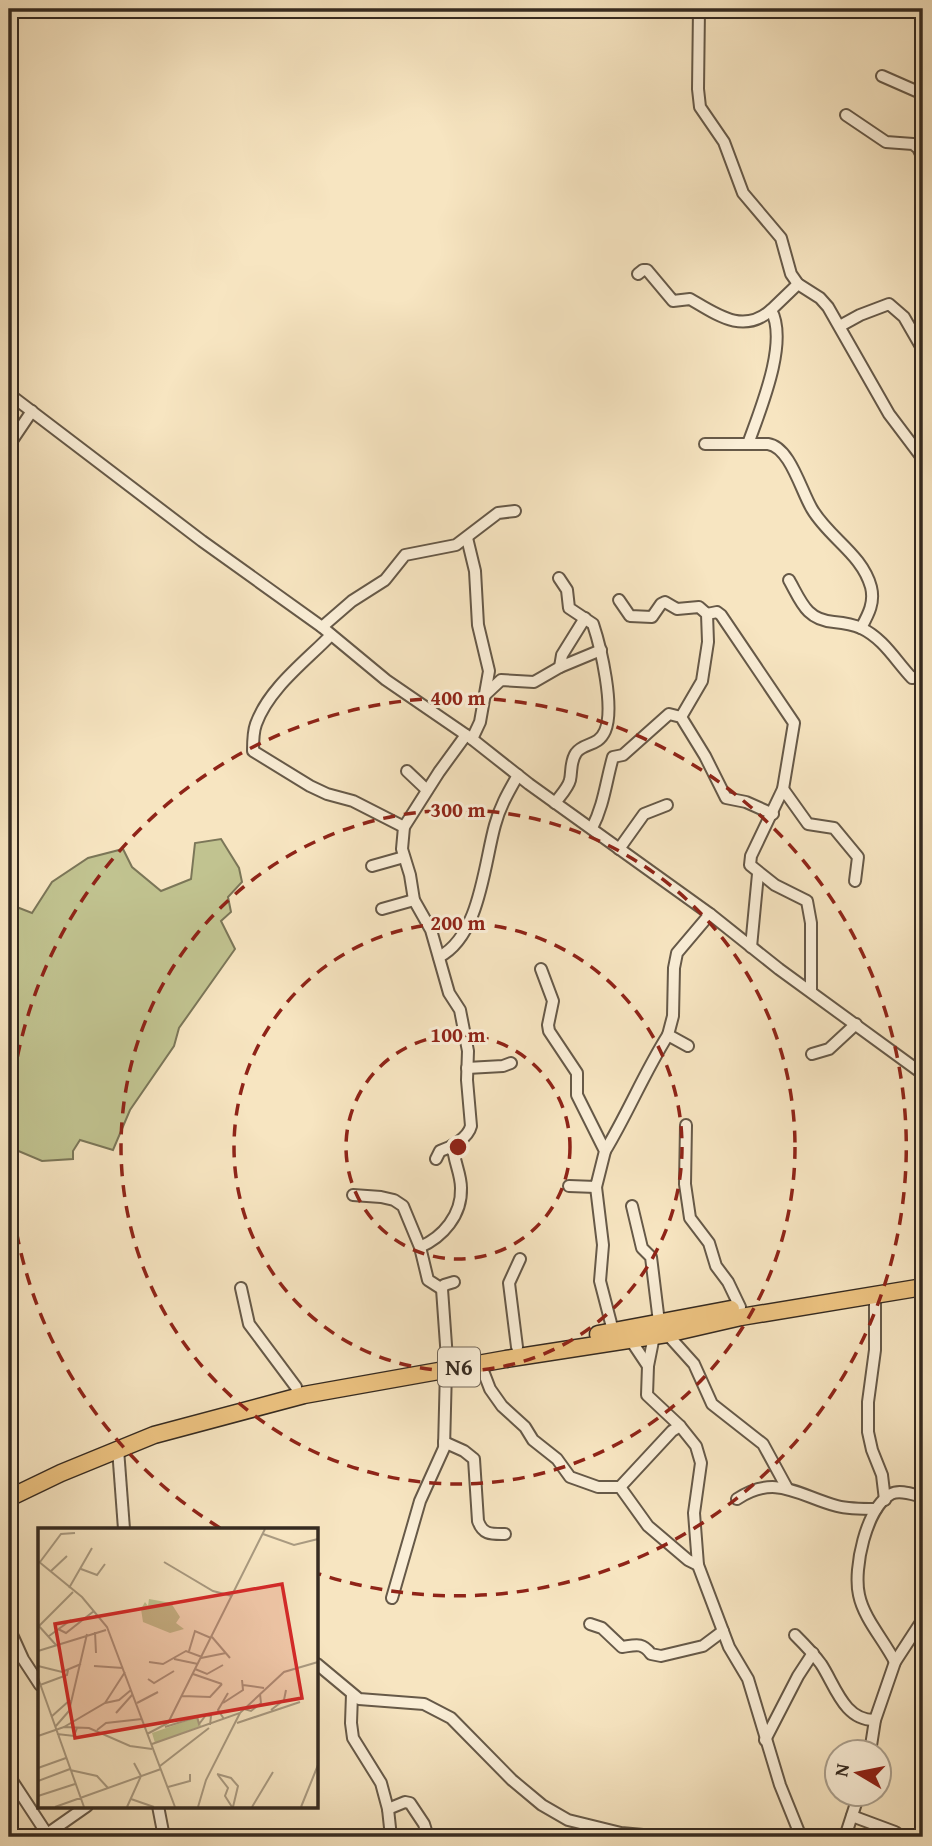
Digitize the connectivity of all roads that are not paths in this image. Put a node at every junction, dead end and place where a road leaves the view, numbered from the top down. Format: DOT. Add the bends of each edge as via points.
graph roads {
  1 [pos="699,9"];
  2 [pos="882,76"];
  3 [pos="923,94"];
  4 [pos="846,115"];
  5 [pos="923,158"];
  6 [pos="638,274"];
  7 [pos="798,284"];
  8 [pos="771,310"];
  9 [pos="840,326"];
  10 [pos="923,350"];
  11 [pos="9,394"];
  12 [pos="32,411"];
  13 [pos="9,444"];
  14 [pos="705,444"];
  15 [pos="748,444"];
  16 [pos="923,459"];
  17 [pos="515,511"];
  18 [pos="467,538"];
  19 [pos="559,578"];
  20 [pos="789,580"];
  21 [pos="619,600"];
  22 [pos="707,614"];
  23 [pos="585,618"];
  24 [pos="861,628"];
  25 [pos="326,631"];
  26 [pos="601,650"];
  27 [pos="560,667"];
  28 [pos="923,676"];
  29 [pos="486,694"];
  30 [pos="681,717"];
  31 [pos="469,737"];
  32 [pos="407,771"];
  33 [pos="518,775"];
  34 [pos="783,789"];
  35 [pos="427,790"];
  36 [pos="555,803"];
  37 [pos="667,805"];
  38 [pos="773,814"];
  39 [pos="404,827"];
  40 [pos="592,828"];
  41 [pos="620,849"];
  42 [pos="404,857"];
  43 [pos="372,866"];
  44 [pos="758,874"];
  45 [pos="855,881"];
  46 [pos="414,900"];
  47 [pos="382,909"];
  48 [pos="710,914"];
  49 [pos="751,947"];
  50 [pos="439,957"];
  51 [pos="541,969"];
  52 [pos="811,990"];
  53 [pos="856,1024"];
  54 [pos="668,1035"];
  55 [pos="688,1046"];
  56 [pos="812,1054"];
  57 [pos="511,1063"];
  58 [pos="467,1068"];
  59 [pos="923,1074"];
  60 [pos="686,1125"];
  61 [pos="453,1145"];
  62 [pos="605,1150"];
  63 [pos="436,1159"];
  64 [pos="569,1186"];
  65 [pos="596,1187"];
  66 [pos="353,1195"];
  67 [pos="632,1206"];
  68 [pos="420,1247"];
  69 [pos="520,1259"];
  70 [pos="923,1277"];
  71 [pos="454,1282"];
  72 [pos="923,1287"];
  73 [pos="241,1288"];
  74 [pos="442,1289"];
  75 [pos="875,1296"];
  76 [pos="740,1307"];
  77 [pos="613,1331"];
  78 [pos="660,1331"];
  79 [pos="630,1339"];
  80 [pos="517,1347"];
  81 [pos="480,1363"];
  82 [pos="446,1364"];
  83 [pos="648,1366"];
  84 [pos="296,1387"];
  85 [pos="680,1426"];
  86 [pos="444,1442"];
  87 [pos="118,1449"];
  88 [pos="9,1487"];
  89 [pos="620,1487"];
  90 [pos="787,1488"];
  91 [pos="923,1497"];
  92 [pos="9,1498"];
  93 [pos="737,1499"];
  94 [pos="884,1500"];
  95 [pos="876,1509"];
  96 [pos="124,1528"];
  97 [pos="505,1534"];
  98 [pos="698,1565"];
  99 [pos="392,1598"];
  100 [pos="923,1619"];
  101 [pos="590,1624"];
  102 [pos="9,1628"];
  103 [pos="723,1631"];
  104 [pos="795,1635"];
  105 [pos="813,1653"];
  106 [pos="895,1661"];
  107 [pos="318,1665"];
  108 [pos="38,1682"];
  109 [pos="352,1694"];
  110 [pos="876,1720"];
  111 [pos="873,1738"];
  112 [pos="765,1740"];
  113 [pos="9,1776"];
  114 [pos="84,1808"];
  115 [pos="158,1808"];
  116 [pos="855,1808"];
  117 [pos="388,1809"];
  118 [pos="852,1816"];
  119 [pos="622,1835"];
  120 [pos="48,1836"];
  121 [pos="164,1837"];
  122 [pos="391,1837"];
  123 [pos="428,1837"];
  124 [pos="665,1837"];
  125 [pos="801,1837"];
  126 [pos="845,1837"];
  127 [pos="902,1837"];
  1 -- 7 [label="street" via="700,107 724,142 743,193 781,239"];
  2 -- 3 [label="street"];
  4 -- 5 [label="street" via="886,142 913,144"];
  6 -- 8 [label="street" via="647,270 673,301 690,299 723,317 748,321"];
  7 -- 8 [label="street"];
  7 -- 9 [label="street" via="820,298"];
  8 -- 15 [label="street" via="777,325 776,351"];
  9 -- 10 [label="street" via="889,304 904,317"];
  9 -- 16 [label="street" via="889,414"];
  11 -- 12 [label="street"];
  12 -- 13 [label="street"];
  12 -- 25 [label="street"];
  14 -- 15 [label="street"];
  15 -- 24 [label="street" via="780,449 816,516 864,568 872,605"];
  17 -- 18 [label="street" via="498,513"];
  18 -- 25 [label="street" via="447,548 405,555 385,580 352,601"];
  18 -- 29 [label="street" via="489,671"];
  19 -- 23 [label="street" via="567,590 569,608"];
  20 -- 24 [label="street" via="809,614"];
  21 -- 22 [label="street" via="630,616 652,617 665,602 677,609 699,607"];
  22 -- 30 [label="street" via="702,681"];
  22 -- 34 [label="street" via="720,613 793,719"];
  23 -- 26 [label="street" via="593,624"];
  23 -- 27 [label="street" via="562,655"];
  24 -- 28 [label="street" via="882,642 912,678"];
  25 -- 31 [label="street" via="386,680"];
  25 -- 39 [label="street" via="279,687 256,724 253,751 304,783"];
  26 -- 27 [label="street"];
  26 -- 36 [label="street" via="607,685 605,731 596,744 577,752 570,782"];
  27 -- 29 [label="street" via="534,682 501,680"];
  29 -- 31 [label="street" via="480,722"];
  30 -- 38 [label="street" via="726,799"];
  30 -- 40 [label="street" via="669,714 622,755 613,757"];
  31 -- 33 [label="street"];
  31 -- 35 [label="street"];
  32 -- 35 [label="street"];
  33 -- 36 [label="street"];
  33 -- 50 [label="street" via="495,824 470,920 454,947"];
  34 -- 38 [label="street"];
  34 -- 45 [label="street" via="808,824 834,828 858,857"];
  35 -- 39 [label="street"];
  36 -- 40 [label="street"];
  37 -- 41 [label="street" via="644,814"];
  38 -- 44 [label="street" via="750,861"];
  39 -- 42 [label="street"];
  40 -- 41 [label="street"];
  41 -- 48 [label="street"];
  42 -- 43 [label="street"];
  42 -- 46 [label="street"];
  44 -- 49 [label="street"];
  44 -- 52 [label="street" via="810,906"];
  46 -- 47 [label="street"];
  46 -- 50 [label="street" via="431,930"];
  48 -- 49 [label="street"];
  48 -- 54 [label="street" via="677,953"];
  49 -- 52 [label="street"];
  50 -- 58 [label="street" via="449,993 459,1006"];
  51 -- 62 [label="street" via="553,1001 549,1031 577,1073 577,1095"];
  52 -- 53 [label="street"];
  53 -- 56 [label="street" via="829,1049"];
  53 -- 59 [label="street"];
  54 -- 55 [label="street"];
  54 -- 62 [label="street"];
  57 -- 58 [label="street"];
  58 -- 61 [label="street" via="470,1132"];
  60 -- 76 [label="street" via="685,1184 690,1218 709,1243 716,1266"];
  61 -- 63 [label="street" via="440,1151"];
  61 -- 68 [label="street" via="460,1197 451,1224"];
  62 -- 65 [label="street"];
  64 -- 65 [label="street"];
  65 -- 77 [label="street" via="603,1245 600,1281"];
  66 -- 68 [label="street" via="399,1203"];
  67 -- 78 [label="street" via="642,1248 651,1257"];
  68 -- 74 [label="street" via="429,1280"];
  69 -- 80 [label="street" via="509,1283"];
  70 -- 76 [label="highway, N6"];
  71 -- 74 [label="street"];
  72 -- 75 [label="highway, N6"];
  73 -- 84 [label="street" via="249,1324"];
  74 -- 82 [label="street"];
  75 -- 78 [label="highway, N6"];
  75 -- 94 [label="street" via="867,1417 872,1450 884,1482"];
  76 -- 78 [label="highway, N6"];
  77 -- 78 [label="highway, N6"];
  77 -- 80 [label="highway, N6"];
  78 -- 79 [label="highway, N6"];
  78 -- 83 [label="street"];
  78 -- 90 [label="street" via="694,1364 712,1404 763,1444"];
  79 -- 81 [label="highway, N6"];
  79 -- 83 [label="street"];
  80 -- 82 [label="highway, N6"];
  81 -- 82 [label="highway, N6"];
  81 -- 89 [label="street" via="502,1406 557,1459 570,1478 598,1487"];
  82 -- 84 [label="highway, N6"];
  82 -- 86 [label="street"];
  82 -- 87 [label="highway, N6" via="251,1407"];
  83 -- 85 [label="street" via="648,1395"];
  84 -- 88 [label="highway, N6" via="101,1444"];
  85 -- 89 [label="street"];
  85 -- 98 [label="street" via="696,1446 701,1463 694,1513"];
  86 -- 97 [label="street" via="474,1458 480,1528 489,1534"];
  86 -- 99 [label="street" via="420,1501"];
  87 -- 92 [label="highway, N6"];
  87 -- 96 [label="street"];
  89 -- 98 [label="street" via="648,1526"];
  90 -- 93 [label="street" via="762,1488"];
  90 -- 95 [label="street" via="833,1505"];
  91 -- 94 [label="street" via="898,1492"];
  94 -- 95 [label="street"];
  95 -- 106 [label="street" via="859,1556 859,1595"];
  98 -- 103 [label="street"];
  100 -- 106 [label="street"];
  101 -- 103 [label="street" via="602,1628 622,1647 639,1644 662,1656 703,1646"];
  102 -- 108 [label="street"];
  103 -- 112 [label="street" via="748,1679"];
  104 -- 105 [label="street"];
  105 -- 110 [label="street" via="837,1696 861,1719"];
  105 -- 112 [label="street"];
  106 -- 110 [label="street"];
  107 -- 109 [label="street"];
  109 -- 117 [label="street" via="353,1738 381,1783"];
  109 -- 119 [label="street" via="373,1701 432,1707 451,1718 542,1805 568,1820"];
  110 -- 111 [label="street"];
  112 -- 125 [label="street"];
  113 -- 120 [label="street"];
  114 -- 120 [label="street"];
  115 -- 121 [label="street"];
  116 -- 118 [label="street"];
  117 -- 122 [label="street"];
  117 -- 123 [label="street" via="405,1802 414,1806"];
  118 -- 126 [label="street"];
  118 -- 127 [label="street"];
  119 -- 124 [label="street"];
}
